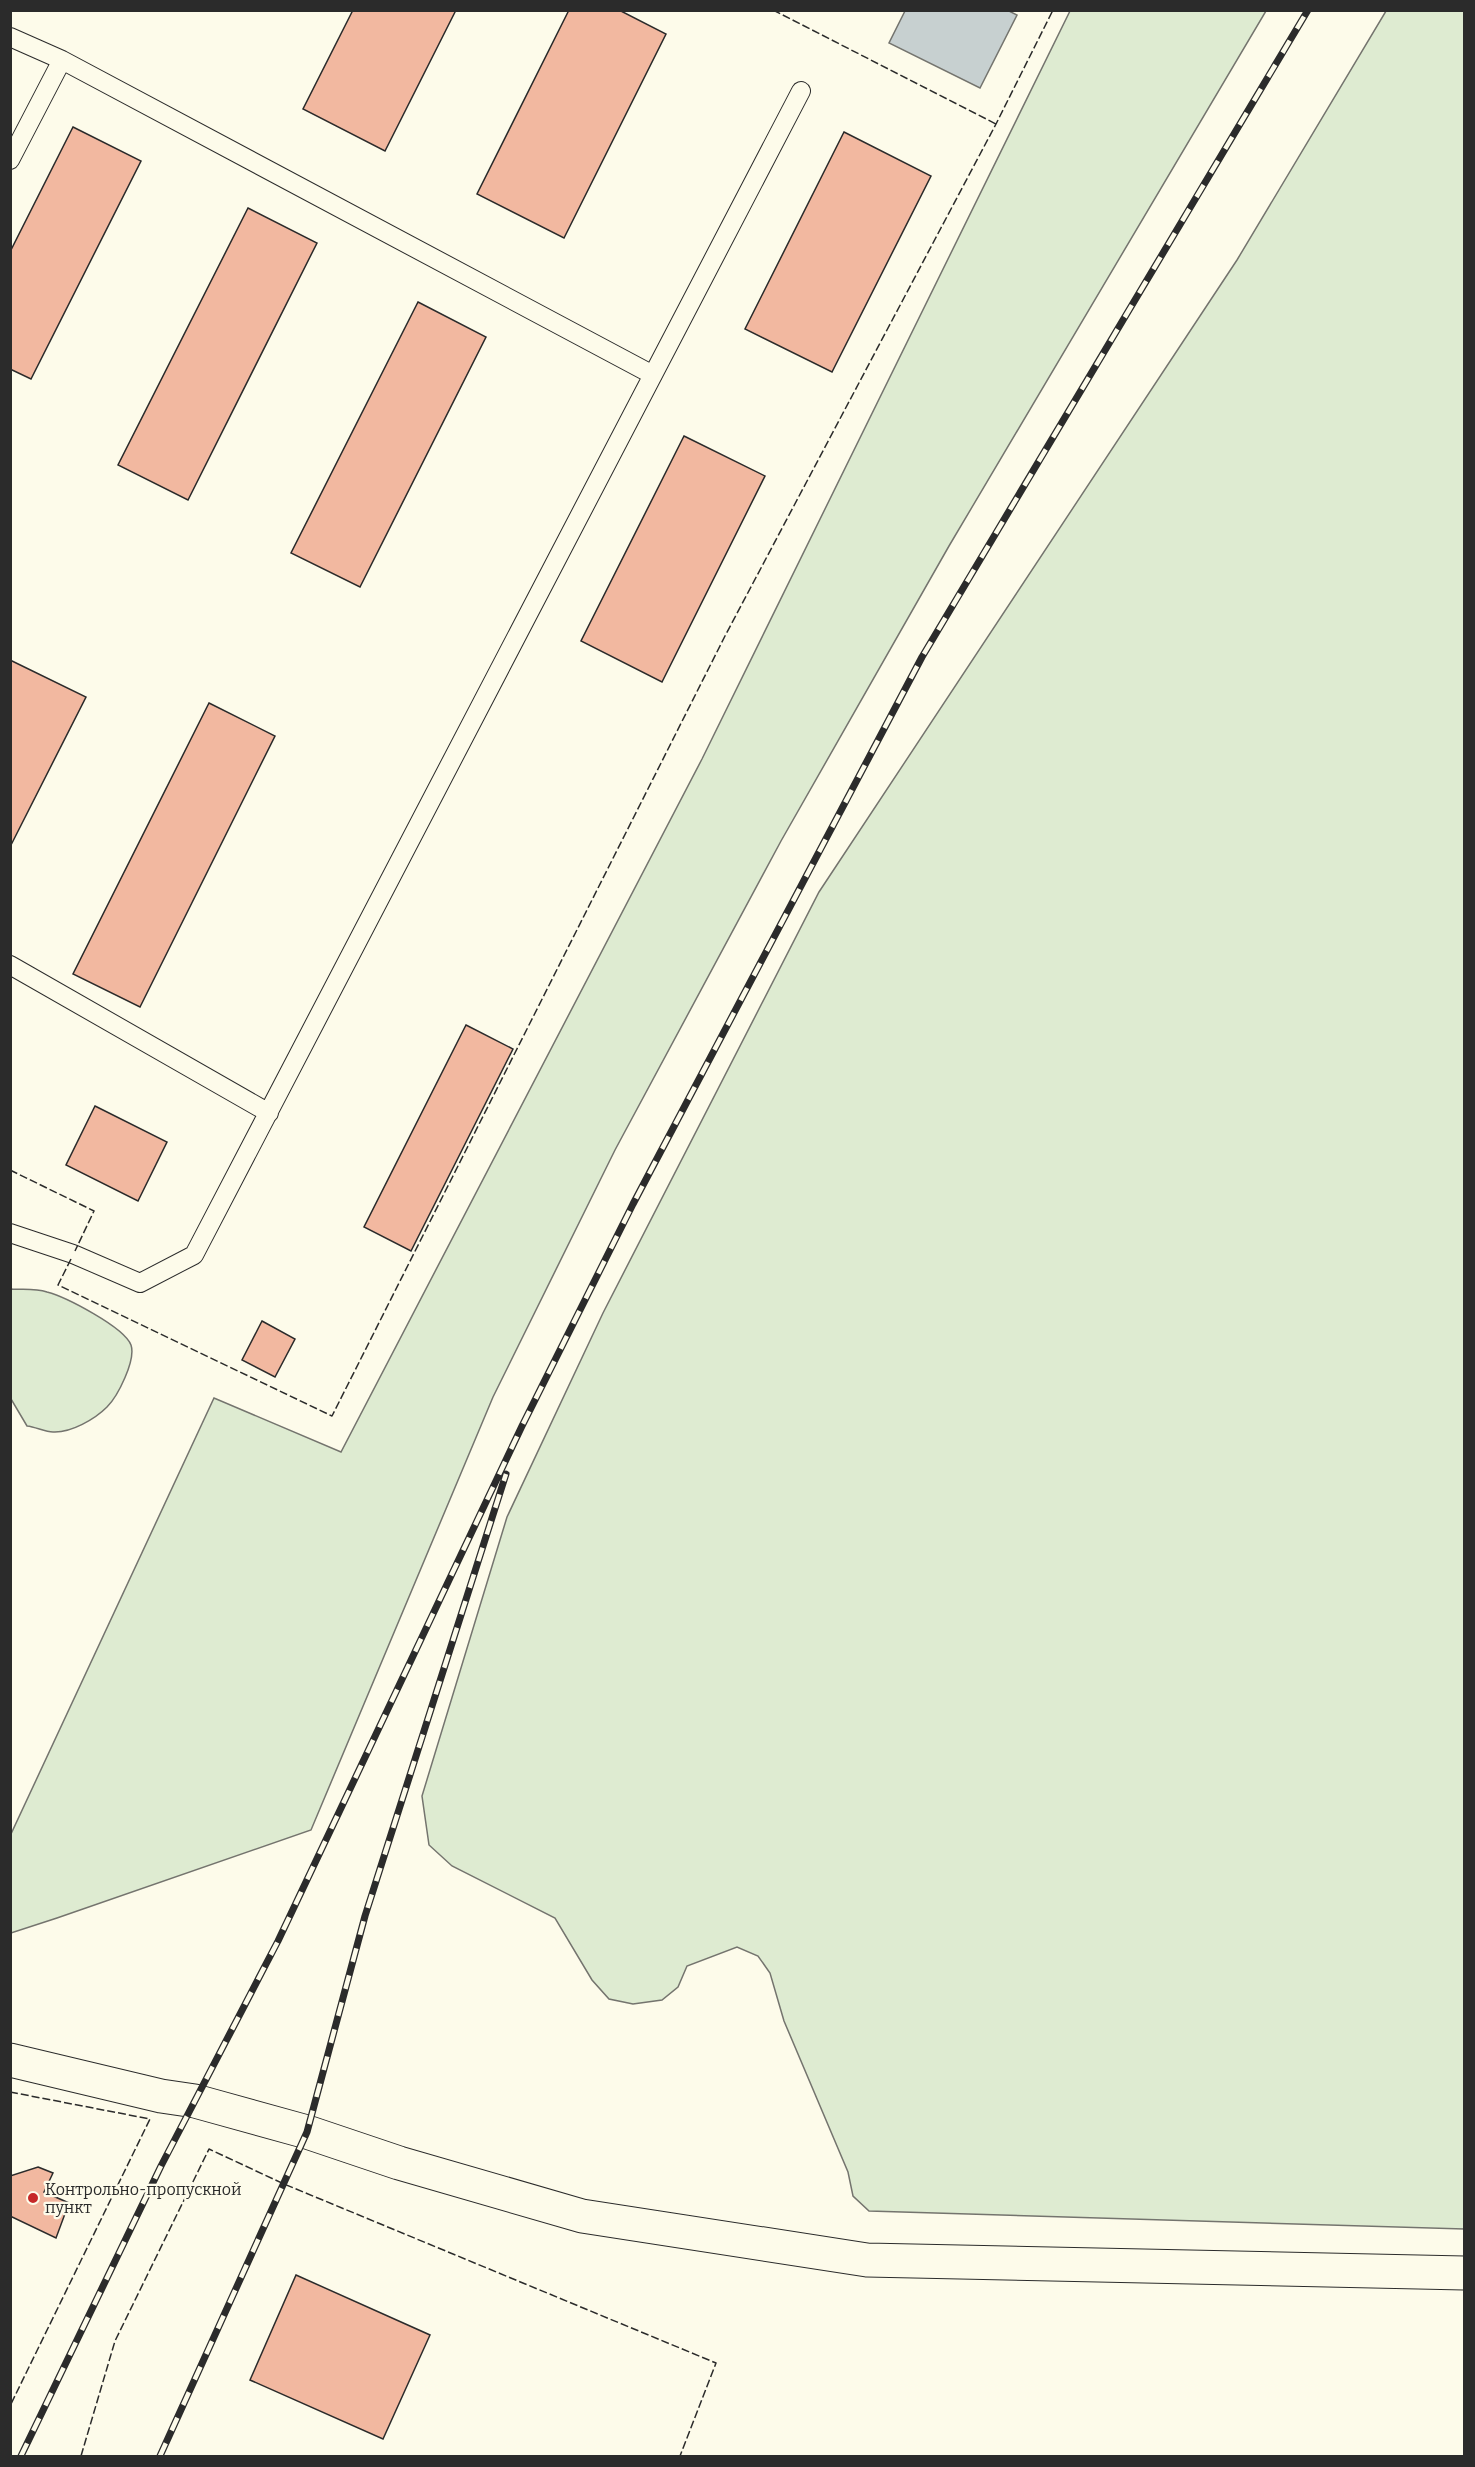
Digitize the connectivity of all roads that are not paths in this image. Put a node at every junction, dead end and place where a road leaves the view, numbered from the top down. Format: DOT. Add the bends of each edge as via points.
graph roads {
  1 [pos="10,37"];
  2 [pos="62,60"];
  3 [pos="801,91"];
  4 [pos="10,160"];
  5 [pos="653,375"];
  6 [pos="10,965"];
  7 [pos="269,1113"];
  8 [pos="10,1233"];
  9 [pos="10,2060"];
  10 [pos="1464,2273"];
  1 -- 2 [label="lane"];
  2 -- 4 [label="lane"];
  2 -- 5 [label="lane"];
  3 -- 5 [label="lane"];
  5 -- 7 [label="lane"];
  6 -- 7 [label="lane"];
  7 -- 8 [label="lane" via="194,1255 140,1282"];
  9 -- 10 [label="street" via="206,2104 582,2216 867,2260"];
}
